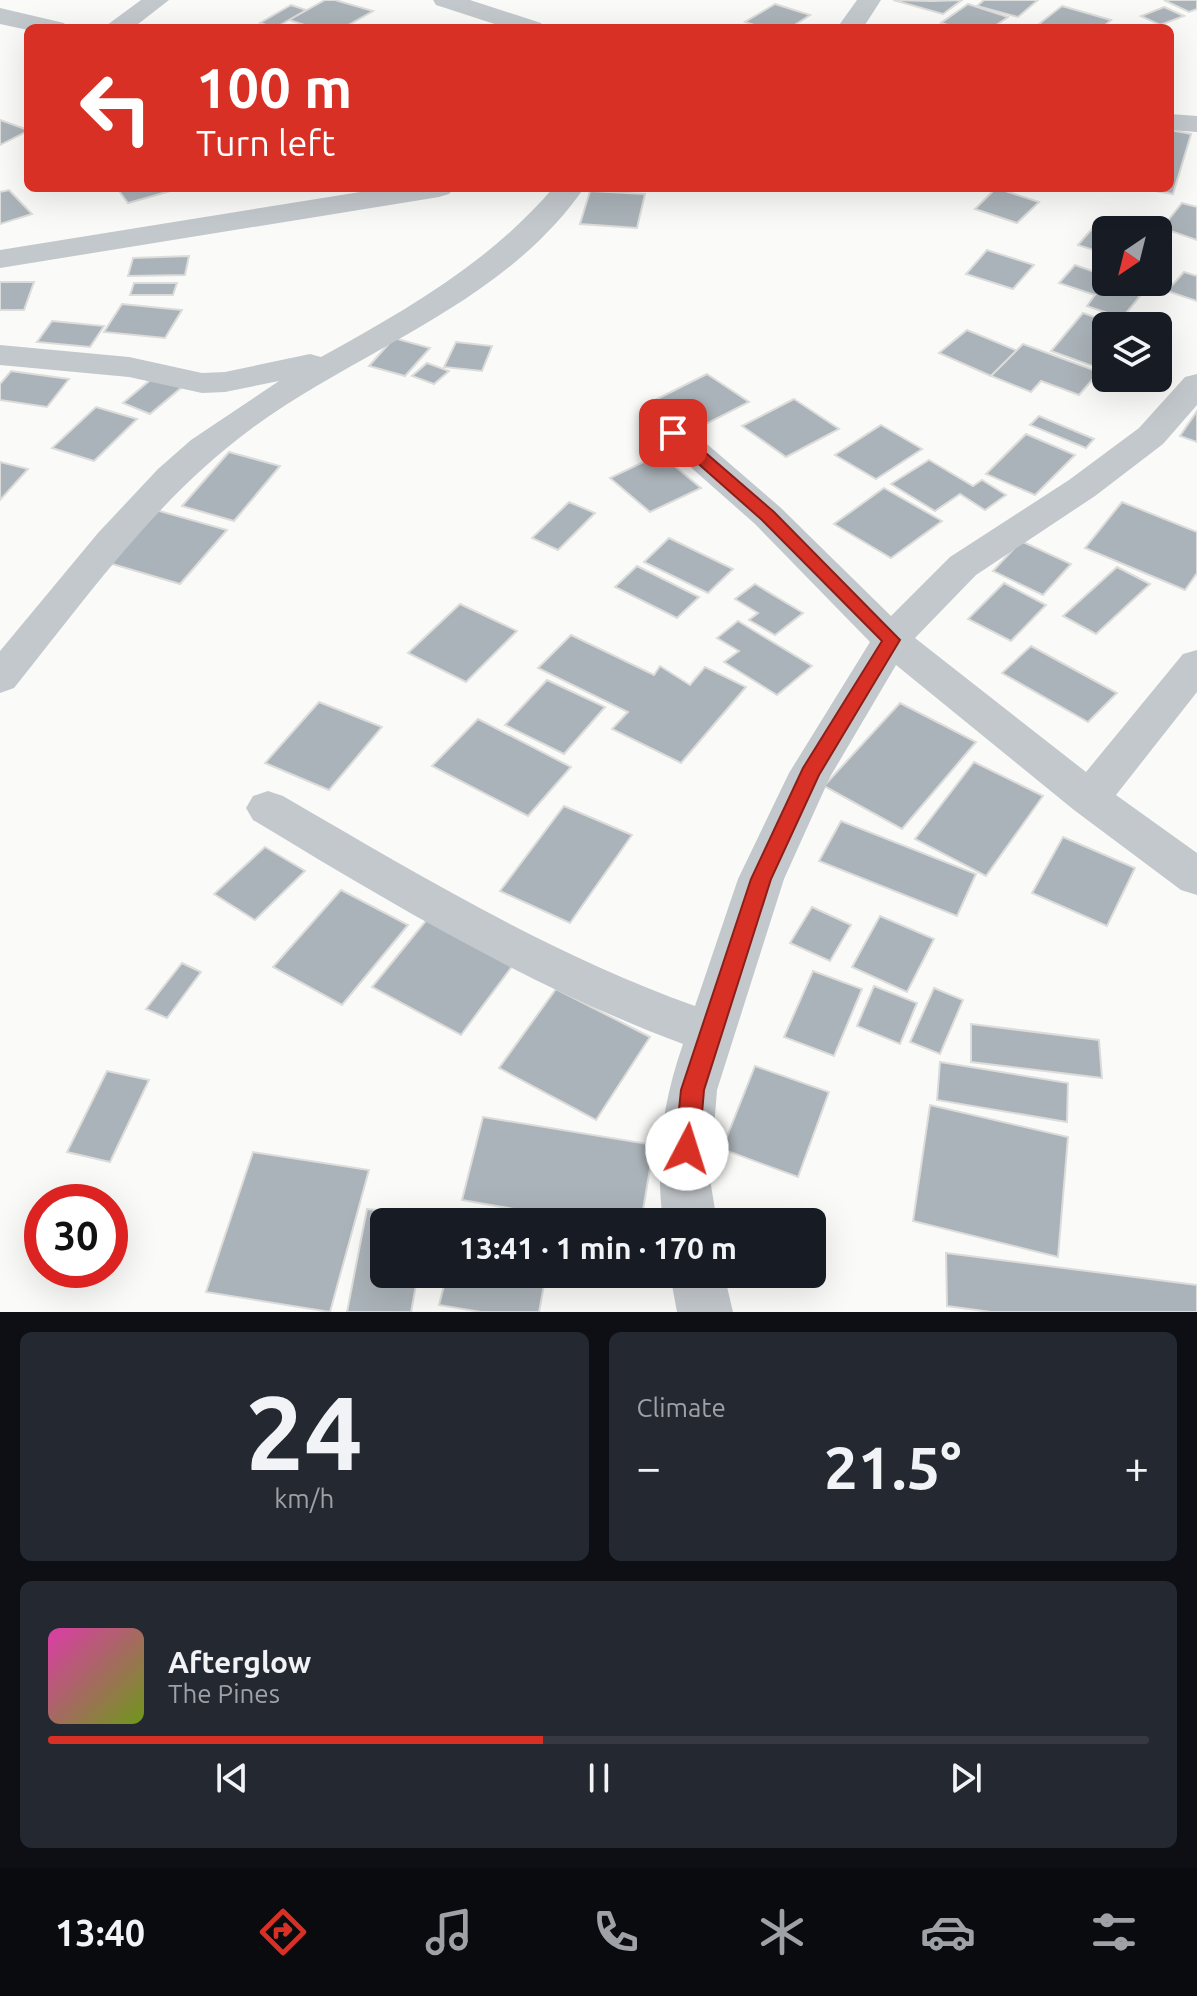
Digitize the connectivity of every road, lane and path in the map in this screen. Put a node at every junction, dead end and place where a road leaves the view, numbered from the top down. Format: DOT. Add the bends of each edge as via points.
graph roads {
  1 [pos="157,0"];
  2 [pos="445,0"];
  3 [pos="869,0"];
  4 [pos="0,16"];
  5 [pos="37,24"];
  6 [pos="122,24"];
  7 [pos="520,24"];
  8 [pos="853,24"];
  9 [pos="1174,122"];
  10 [pos="1197,124"];
  11 [pos="414,192"];
  12 [pos="565,192"];
  13 [pos="0,259"];
  14 [pos="0,355"];
  15 [pos="338,358"];
  16 [pos="1197,384"];
  17 [pos="673,433"];
  18 [pos="891,640"];
  19 [pos="1197,664"];
  20 [pos="0,678"];
  21 [pos="1089,798"];
  22 [pos="268,808"];
  23 [pos="1197,877"];
  24 [pos="711,1033"];
  25 [pos="688,1208"];
  26 [pos="700,1288"];
  27 [pos="705,1312"];
  1 -- 6 [label="street"];
  2 -- 7 [label="street"];
  3 -- 8 [label="street"];
  4 -- 5 [label="street"];
  9 -- 10 [label="street"];
  11 -- 13 [label="street"];
  12 -- 15 [label="street" via="526,234 453,293"];
  14 -- 15 [label="street" via="129,367 202,383"];
  15 -- 20 [label="street" via="203,447 96,558"];
  16 -- 18 [label="street" via="1151,436 963,566"];
  17 -- 18 [label="street" via="768,516"];
  18 -- 21 [label="street"];
  18 -- 24 [label="street" via="810,773 767,866"];
  19 -- 21 [label="street"];
  21 -- 23 [label="street"];
  22 -- 24 [label="street" via="545,966"];
  24 -- 25 [label="street" via="692,1090 684,1179"];
  26 -- 27 [label="street"];
}
